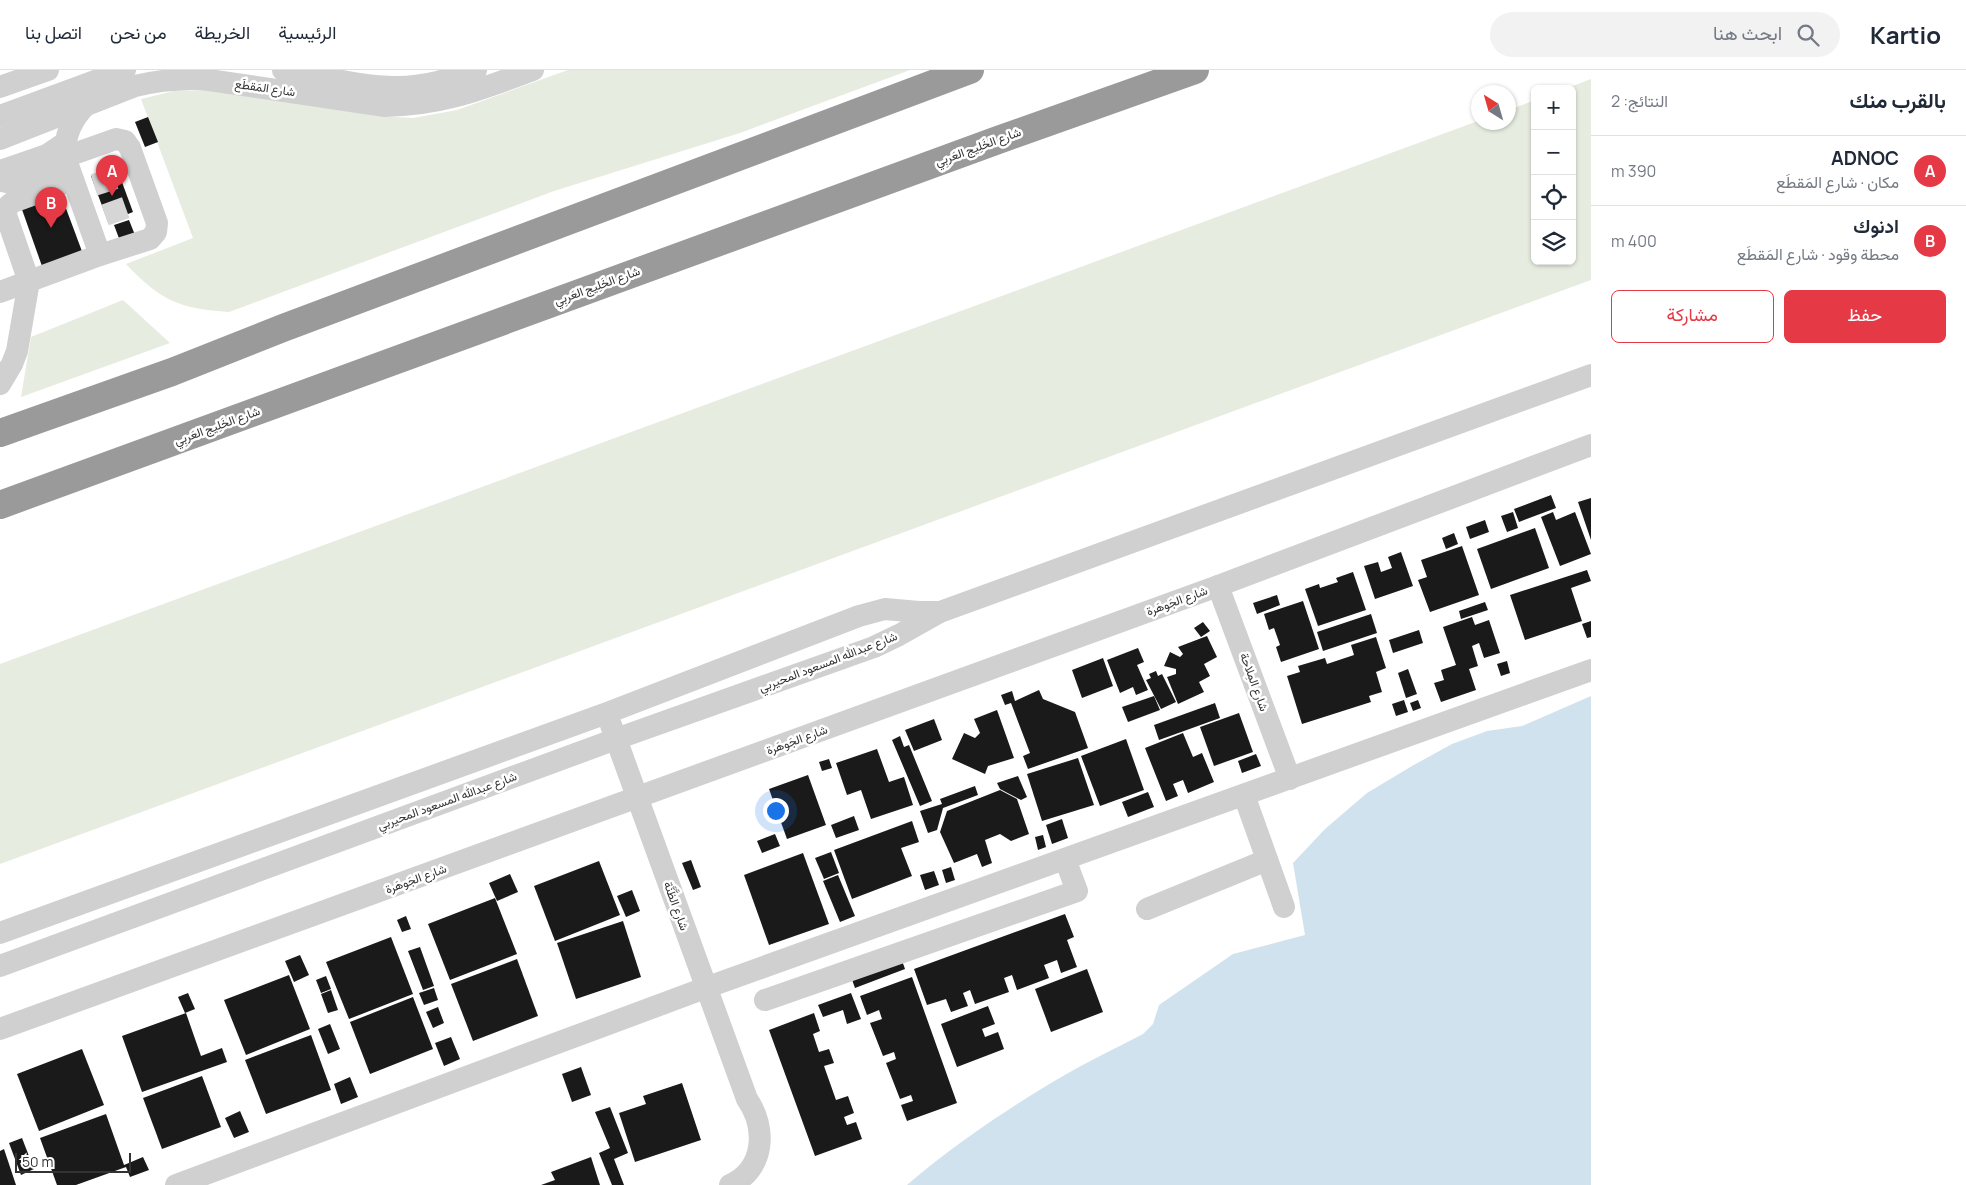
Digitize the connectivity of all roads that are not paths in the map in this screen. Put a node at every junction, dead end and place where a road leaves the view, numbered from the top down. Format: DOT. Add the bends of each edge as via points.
graph roads {
  1 [pos="48,70"];
  2 [pos="125,70"];
  3 [pos="283,70"];
  4 [pos="476,70"];
  5 [pos="533,70"];
  6 [pos="970,70"];
  7 [pos="1195,70"];
  8 [pos="0,87"];
  9 [pos="86,104"];
  10 [pos="0,116"];
  11 [pos="0,138"];
  12 [pos="73,170"];
  13 [pos="0,171"];
  14 [pos="0,180"];
  15 [pos="2,213"];
  16 [pos="100,255"];
  17 [pos="28,281"];
  18 [pos="0,292"];
  19 [pos="1591,375"];
  20 [pos="0,384"];
  21 [pos="0,433"];
  22 [pos="1591,445"];
  23 [pos="0,505"];
  24 [pos="1218,586"];
  25 [pos="940,612"];
  26 [pos="859,616"];
  27 [pos="862,651"];
  28 [pos="1591,670"];
  29 [pos="606,713"];
  30 [pos="616,739"];
  31 [pos="1290,779"];
  32 [pos="1244,795"];
  33 [pos="637,799"];
  34 [pos="1065,860"];
  35 [pos="1267,860"];
  36 [pos="1284,907"];
  37 [pos="1147,908"];
  38 [pos="901,918"];
  39 [pos="0,933"];
  40 [pos="912,948"];
  41 [pos="0,966"];
  42 [pos="705,988"];
  43 [pos="765,1000"];
  44 [pos="0,1029"];
  45 [pos="176,1185"];
  46 [pos="728,1185"];
  1 -- 8 [label="street"];
  2 -- 10 [label="street"];
  3 -- 4 [label="street, شارع المَقطَع" via="398,87 440,82"];
  5 -- 9 [label="street, شارع المَقطَع" via="447,100 406,106 385,106 191,78 136,86"];
  6 -- 21 [label="highway" via="172,372"];
  7 -- 23 [label="highway, شارع الخَلِيج العَربِي"];
  9 -- 11 [label="street, شارع المَقطَع"];
  9 -- 12 [label="street" via="73,122"];
  12 -- 13 [label="street" via="48,154"];
  12 -- 14 [label="street" via="18,183"];
  12 -- 15 [label="street" via="13,202"];
  12 -- 16 [label="street" via="96,218"];
  12 -- 16 [label="street" via="116,139 121,139 128,144 129,174 139,202 157,227 150,239"];
  15 -- 17 [label="street"];
  16 -- 17 [label="street"];
  17 -- 18 [label="street"];
  17 -- 20 [label="street" via="17,351"];
  19 -- 25 [label="street"];
  22 -- 24 [label="street, شارع الجَوهَرة"];
  24 -- 31 [label="street, شارع المِلاحة"];
  24 -- 33 [label="street, شارع الجَوهَرة"];
  25 -- 26 [label="street" via="885,609"];
  25 -- 27 [label="street, شارع عبدالله المسعود المحيربي" via="899,636"];
  26 -- 27 [label="street" via="876,619 882,628 878,637"];
  26 -- 29 [label="street"];
  27 -- 30 [label="street, شارع عبدالله المسعود المحيربي"];
  28 -- 31 [label="street"];
  29 -- 30 [label="street, شارع الظَّنَّة"];
  29 -- 39 [label="street"];
  30 -- 33 [label="street, شارع الظَّنَّة"];
  30 -- 41 [label="street, شارع عبدالله المسعود المحيربي"];
  31 -- 32 [label="street"];
  32 -- 34 [label="street"];
  32 -- 35 [label="street"];
  33 -- 42 [label="street, شارع الظَّنَّة"];
  33 -- 44 [label="street, شارع الجَوهَرة"];
  34 -- 38 [label="street"];
  34 -- 40 [label="street" via="1077,891"];
  35 -- 36 [label="street"];
  35 -- 37 [label="street"];
  38 -- 40 [label="street"];
  38 -- 42 [label="street"];
  40 -- 43 [label="street"];
  42 -- 45 [label="street"];
  42 -- 46 [label="street, شارع الظَّنَّة" via="747,1099 748,1148"];
}
